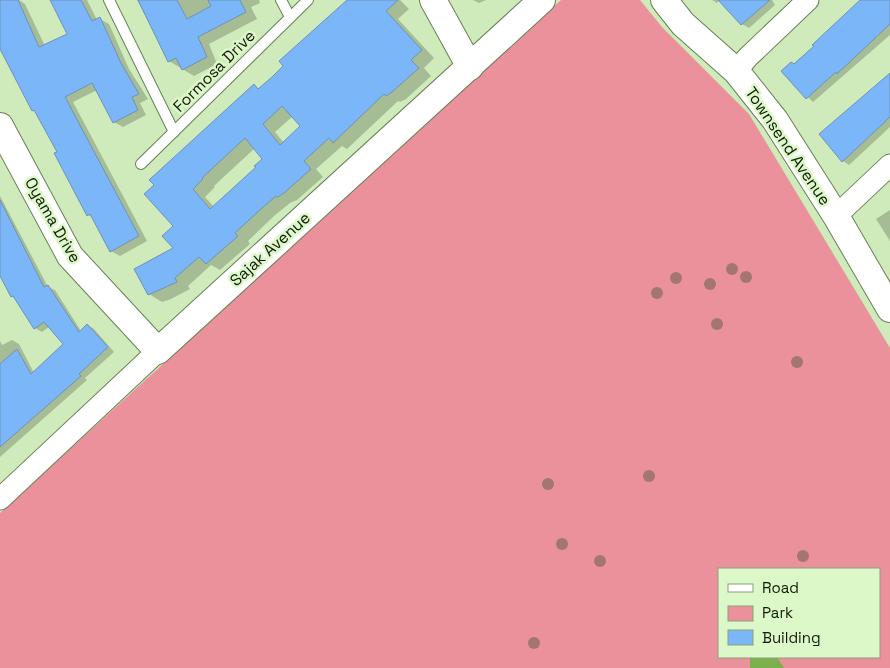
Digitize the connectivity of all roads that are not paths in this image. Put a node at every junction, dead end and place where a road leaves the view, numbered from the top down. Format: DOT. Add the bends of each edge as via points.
graph roads {
  1 [pos="109,0"];
  2 [pos="281,0"];
  3 [pos="308,0"];
  4 [pos="433,0"];
  5 [pos="542,0"];
  6 [pos="664,0"];
  7 [pos="808,0"];
  8 [pos="290,17"];
  9 [pos="470,67"];
  10 [pos="736,71"];
  11 [pos="0,126"];
  12 [pos="174,132"];
  13 [pos="141,164"];
  14 [pos="890,165"];
  15 [pos="836,216"];
  16 [pos="890,310"];
  17 [pos="158,351"];
  18 [pos="0,499"];
  1 -- 12 [label="lane"];
  2 -- 8 [label="lane"];
  3 -- 8 [label="lane, Formosa Drive"];
  4 -- 9 [label="street"];
  5 -- 9 [label="street, Sajak Avenue"];
  6 -- 10 [label="street, Townsend Avenue" via="683,24"];
  7 -- 10 [label="street"];
  8 -- 12 [label="lane, Formosa Drive"];
  9 -- 17 [label="street, Sajak Avenue"];
  10 -- 15 [label="street, Townsend Avenue" via="775,120"];
  11 -- 17 [label="street, Oyama Drive" via="70,256"];
  12 -- 13 [label="lane, Formosa Drive"];
  14 -- 15 [label="street"];
  15 -- 16 [label="street, Townsend Avenue"];
  17 -- 18 [label="street, Sajak Avenue"];
}
